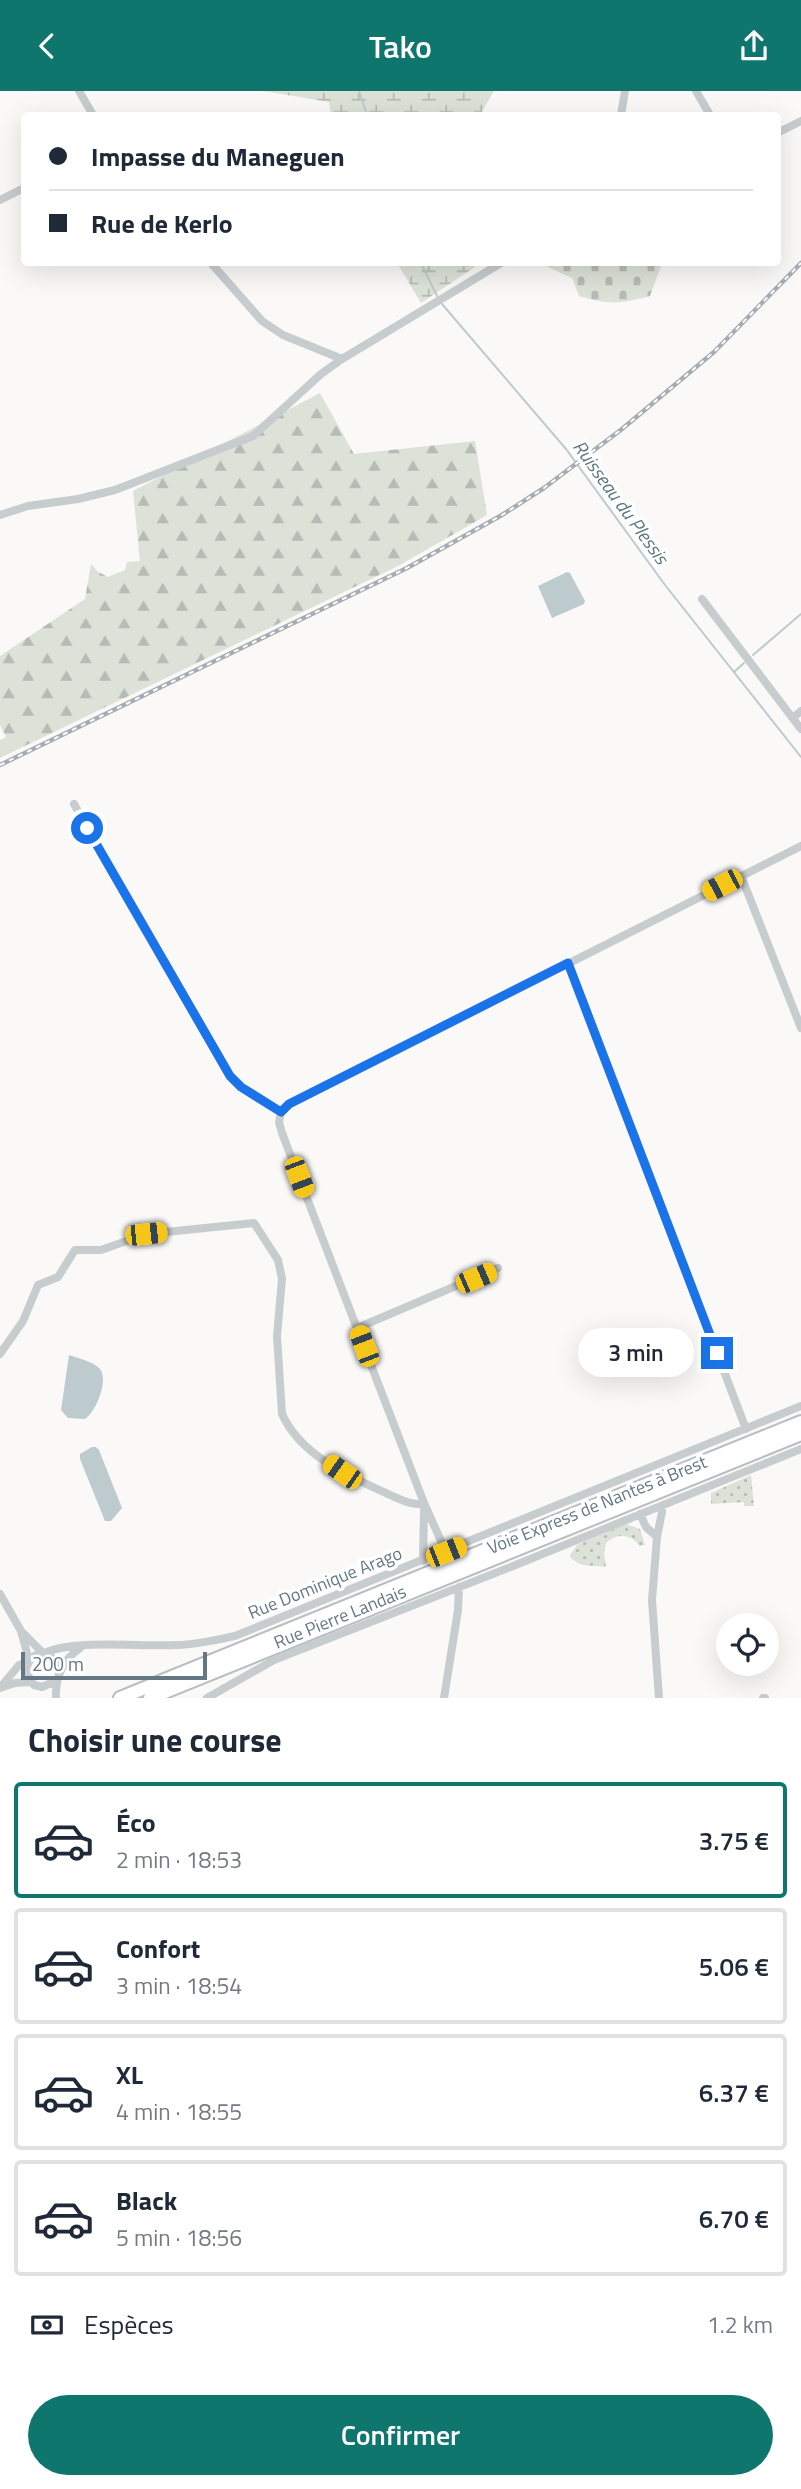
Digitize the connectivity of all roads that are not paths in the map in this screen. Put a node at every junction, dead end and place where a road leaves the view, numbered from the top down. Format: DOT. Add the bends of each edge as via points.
graph roads {
  1 [pos="79,91"];
  2 [pos="625,91"];
  3 [pos="696,91"];
  4 [pos="91,112"];
  5 [pos="622,112"];
  6 [pos="708,112"];
  7 [pos="801,121"];
  8 [pos="781,130"];
  9 [pos="21,190"];
  10 [pos="0,200"];
  11 [pos="214,266"];
  12 [pos="495,266"];
  13 [pos="342,359"];
  14 [pos="0,516"];
  15 [pos="702,599"];
  16 [pos="801,711"];
  17 [pos="793,718"];
  18 [pos="801,729"];
  19 [pos="74,804"];
  20 [pos="801,846"];
  21 [pos="741,876"];
  22 [pos="568,963"];
  23 [pos="801,1028"];
  24 [pos="281,1112"];
  25 [pos="498,1268"];
  26 [pos="357,1328"];
  27 [pos="0,1354"];
  28 [pos="801,1406"];
  29 [pos="801,1422"];
  30 [pos="747,1429"];
  31 [pos="801,1434"];
  32 [pos="800,1451"];
  33 [pos="424,1503"];
  34 [pos="661,1506"];
  35 [pos="640,1514"];
  36 [pos="657,1537"];
  37 [pos="446,1552"];
  38 [pos="423,1561"];
  39 [pos="459,1587"];
  40 [pos="0,1594"];
  41 [pos="21,1631"];
  42 [pos="34,1643"];
  43 [pos="25,1645"];
  44 [pos="83,1646"];
  45 [pos="57,1648"];
  46 [pos="43,1653"];
  47 [pos="29,1661"];
  48 [pos="19,1665"];
  49 [pos="58,1677"];
  50 [pos="31,1682"];
  51 [pos="42,1687"];
  52 [pos="0,1688"];
  53 [pos="53,1698"];
  54 [pos="120,1698"];
  55 [pos="150,1698"];
  56 [pos="206,1698"];
  57 [pos="444,1698"];
  58 [pos="659,1698"];
  1 -- 4 [label="street"];
  2 -- 5 [label="street"];
  3 -- 6 [label="street"];
  7 -- 8 [label="street"];
  9 -- 10 [label="street"];
  11 -- 13 [label="street" via="262,321 283,335"];
  12 -- 13 [label="street"];
  13 -- 14 [label="street" via="253,436 115,491 28,506"];
  15 -- 17 [label="street"];
  16 -- 17 [label="street"];
  17 -- 18 [label="street"];
  19 -- 24 [label="street" via="230,1076"];
  20 -- 21 [label="street"];
  21 -- 22 [label="street"];
  21 -- 23 [label="street"];
  22 -- 24 [label="street"];
  22 -- 30 [label="street"];
  24 -- 26 [label="street" via="282,1133"];
  25 -- 26 [label="street"];
  26 -- 33 [label="street"];
  27 -- 33 [label="street" via="23,1321 38,1285 58,1277 75,1250 101,1250 146,1234 254,1223 278,1260 282,1279 277,1336 286,1424 342,1472 399,1499"];
  28 -- 30 [label="street, Rue Dominique Arago"];
  29 -- 54 [label="highway, Voie Express de Nantes à Brest"];
  30 -- 37 [label="street, Rue Dominique Arago"];
  31 -- 55 [label="highway, Voie Express de Nantes à Brest"];
  32 -- 34 [label="street, Rue Pierre Landais"];
  33 -- 37 [label="street"];
  33 -- 38 [label="street"];
  34 -- 35 [label="street, Rue Pierre Landais"];
  34 -- 36 [label="street"];
  35 -- 36 [label="street"];
  35 -- 39 [label="street, Rue Pierre Landais"];
  36 -- 58 [label="street" via="652,1599"];
  37 -- 38 [label="street, Rue Dominique Arago"];
  38 -- 44 [label="street, Rue Dominique Arago" via="234,1636 178,1645"];
  39 -- 56 [label="street, Rue Pierre Landais" via="274,1660"];
  39 -- 57 [label="street"];
  40 -- 41 [label="street"];
  41 -- 42 [label="street"];
  41 -- 43 [label="street"];
  42 -- 45 [label="street"];
  42 -- 46 [label="street"];
  43 -- 47 [label="street"];
  43 -- 48 [label="street"];
  44 -- 45 [label="street, Rue Dominique Arago"];
  44 -- 49 [label="street" via="66,1659"];
  45 -- 46 [label="street, Rue Dominique Arago"];
  46 -- 47 [label="street"];
  46 -- 49 [label="street" via="58,1664"];
  47 -- 48 [label="street"];
  47 -- 50 [label="street" via="26,1672"];
  48 -- 52 [label="street"];
  49 -- 51 [label="street"];
  49 -- 53 [label="street"];
  50 -- 51 [label="street"];
  50 -- 52 [label="street"];
  51 -- 53 [label="street"];
}
